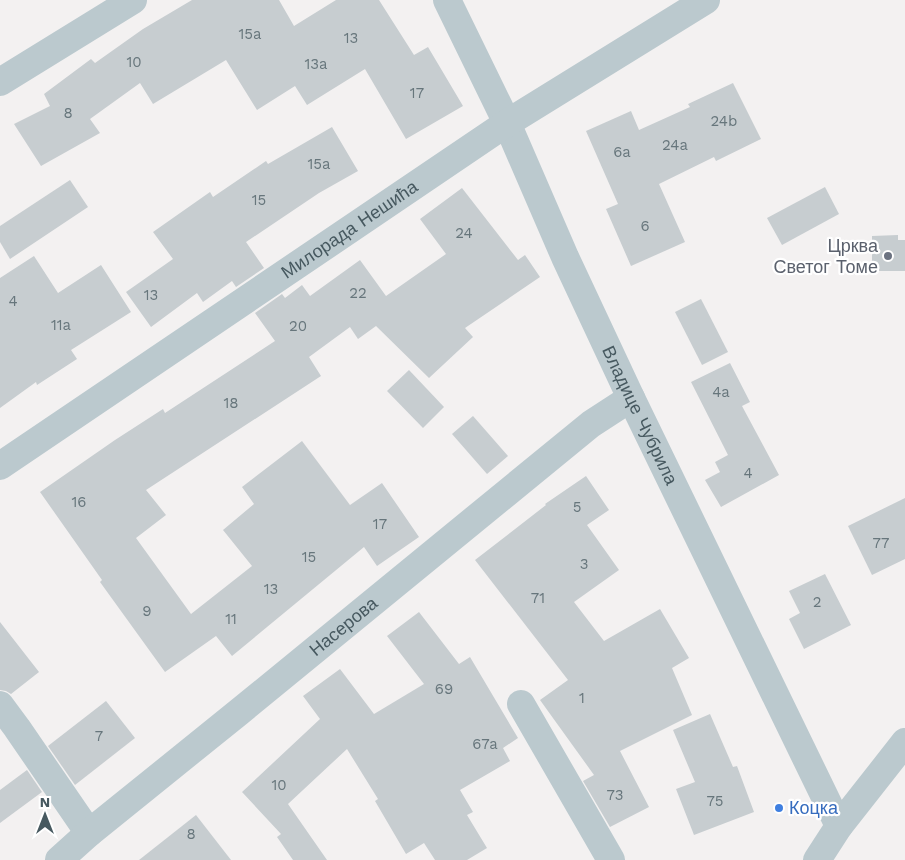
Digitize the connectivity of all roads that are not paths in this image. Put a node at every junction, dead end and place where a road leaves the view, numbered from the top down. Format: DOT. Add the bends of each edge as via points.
graph roads {
  1 [pos="133,0"];
  2 [pos="447,0"];
  3 [pos="706,0"];
  4 [pos="0,82"];
  5 [pos="507,123"];
  6 [pos="631,398"];
  7 [pos="0,466"];
  8 [pos="521,704"];
  9 [pos="0,705"];
  10 [pos="905,742"];
  11 [pos="839,826"];
  12 [pos="89,833"];
  13 [pos="59,860"];
  14 [pos="611,860"];
  15 [pos="817,860"];
  1 -- 4 [label="street"];
  2 -- 5 [label="street, Владице Чубрила"];
  3 -- 5 [label="street, Милорада Нешића"];
  5 -- 6 [label="street, Владице Чубрила"];
  5 -- 7 [label="street, Милорада Нешића"];
  6 -- 11 [label="street, Владице Чубрила"];
  6 -- 12 [label="street, Насерова" via="591,424"];
  8 -- 14 [label="street"];
  9 -- 12 [label="street"];
  10 -- 11 [label="street"];
  11 -- 15 [label="street"];
  12 -- 13 [label="street, Насерова"];
}
